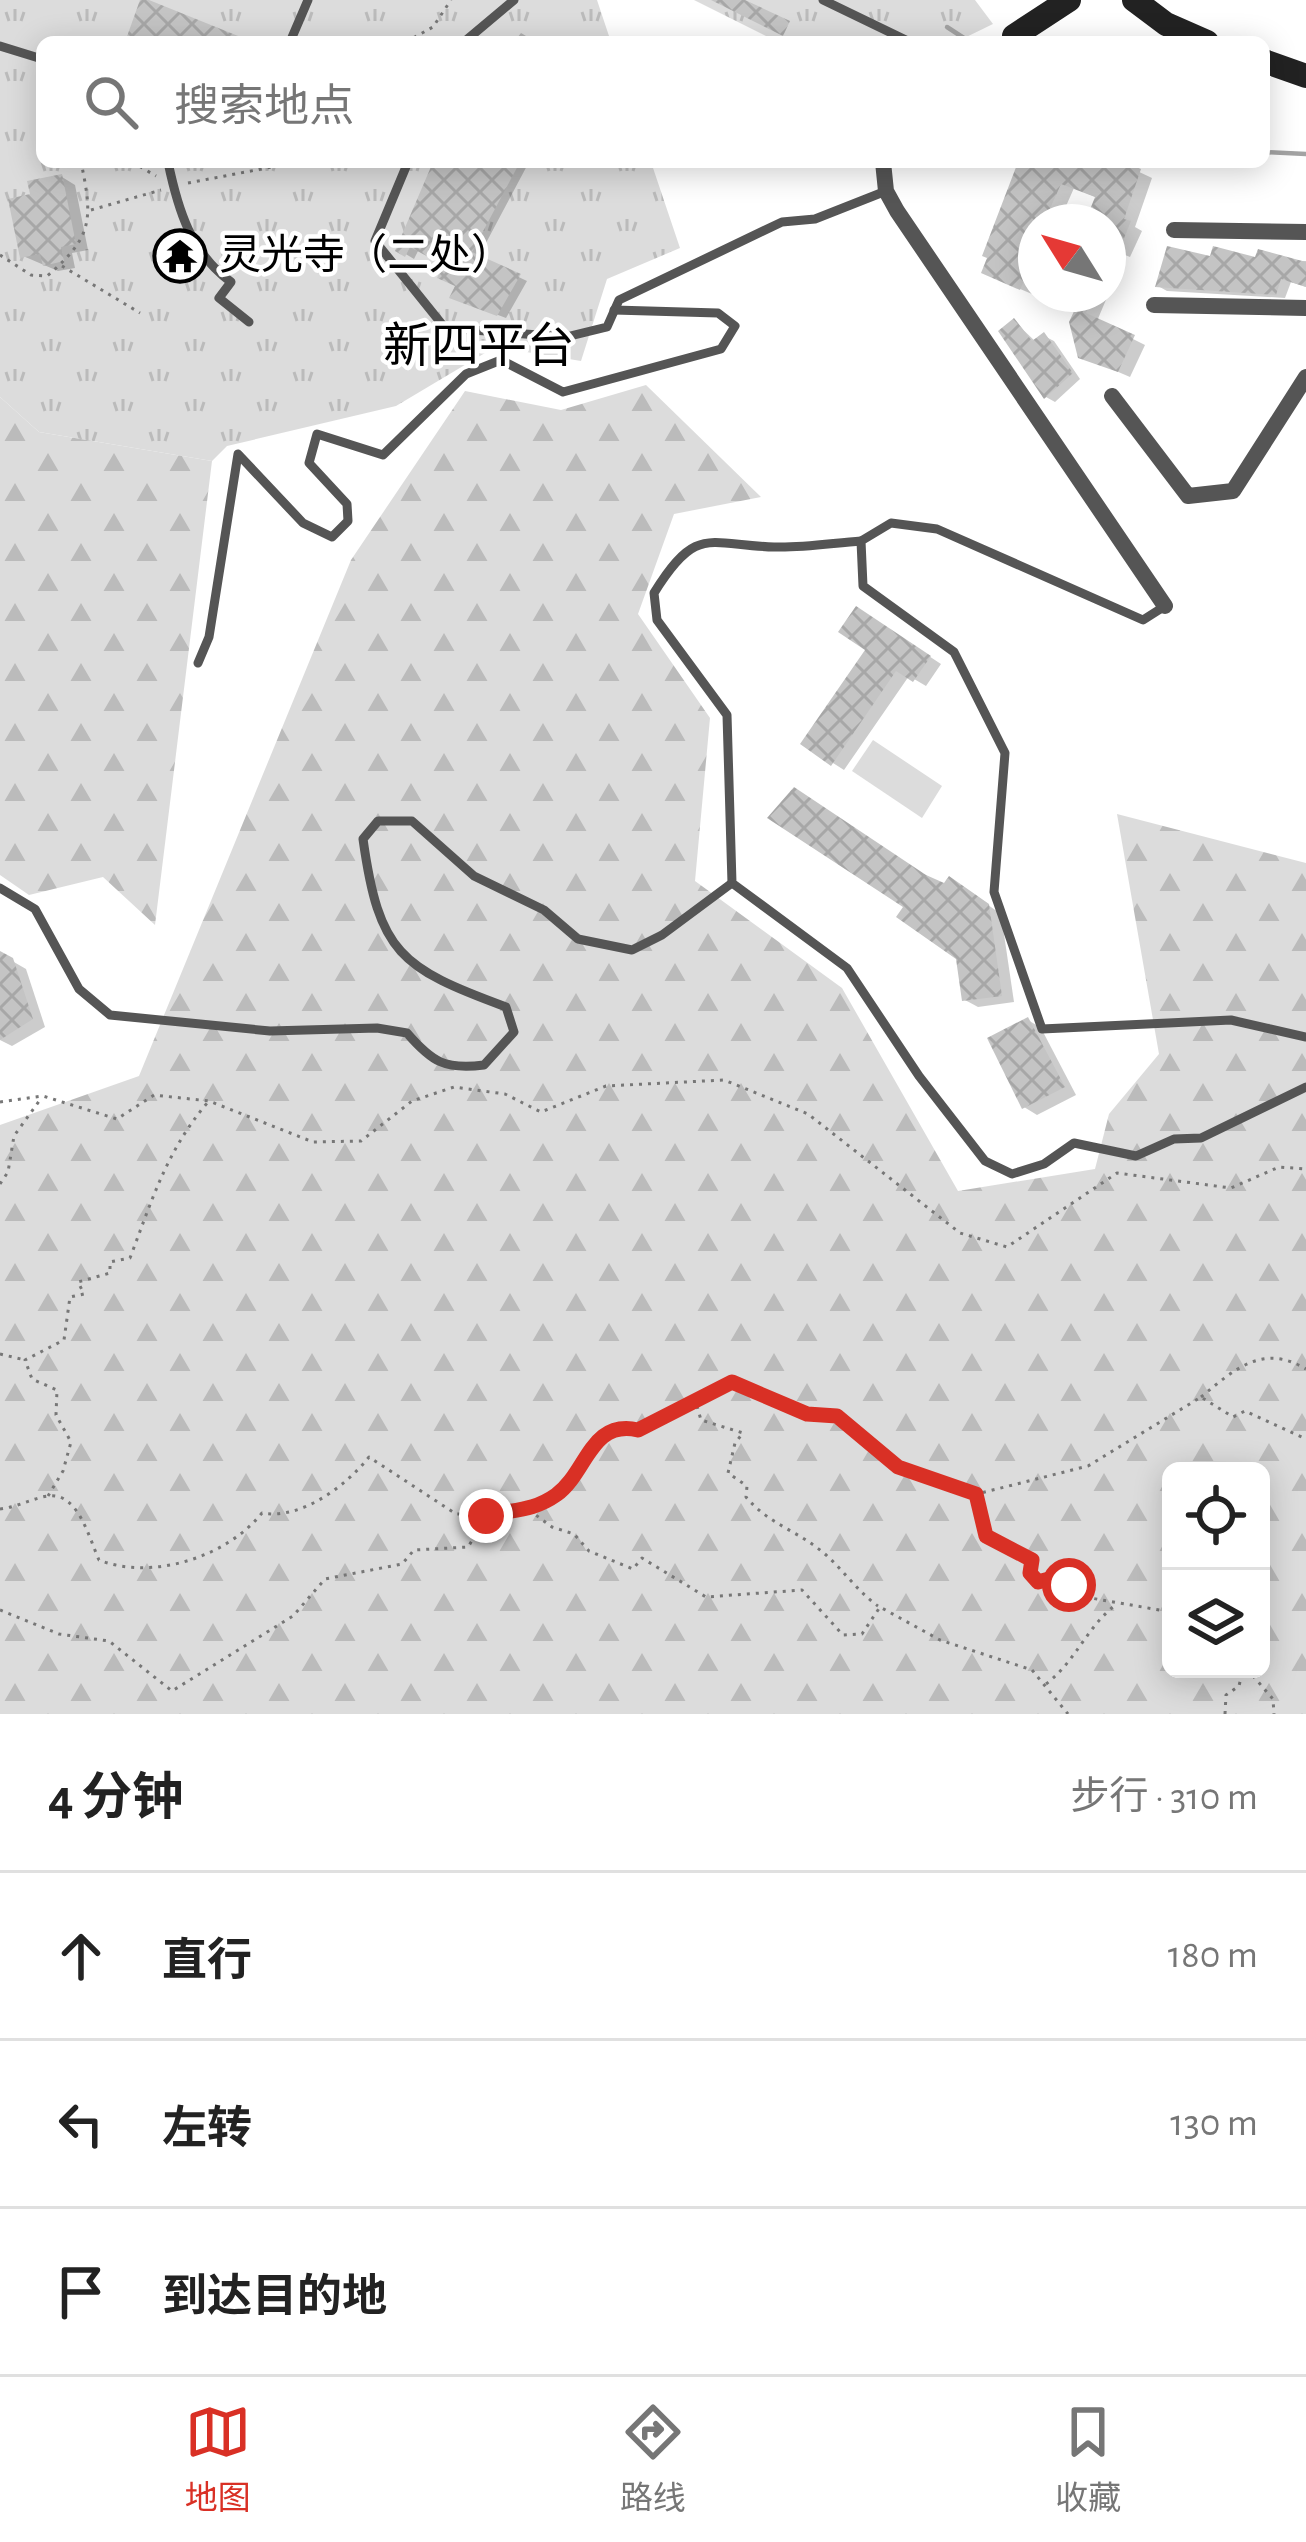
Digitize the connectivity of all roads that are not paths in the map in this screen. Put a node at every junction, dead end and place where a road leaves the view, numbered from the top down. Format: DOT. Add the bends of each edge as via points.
graph roads {
  1 [pos="308,0"];
  2 [pos="514,0"];
  3 [pos="823,0"];
  4 [pos="1069,0"];
  5 [pos="1134,0"];
  6 [pos="293,36"];
  7 [pos="471,36"];
  8 [pos="898,36"];
  9 [pos="1015,36"];
  10 [pos="1194,36"];
  11 [pos="0,46"];
  12 [pos="36,57"];
  13 [pos="1270,63"];
  14 [pos="1305,75"];
  15 [pos="169,168"];
  16 [pos="405,168"];
  17 [pos="884,168"];
  18 [pos="886,191"];
  19 [pos="1174,230"];
  20 [pos="1306,232"];
  21 [pos="1154,304"];
  22 [pos="1306,308"];
  23 [pos="614,310"];
  24 [pos="249,322"];
  25 [pos="1306,376"];
  26 [pos="1112,395"];
  27 [pos="861,542"];
  28 [pos="1165,606"];
  29 [pos="198,664"];
  30 [pos="732,883"];
  31 [pos="0,888"];
  32 [pos="1306,1037"];
  33 [pos="1306,1087"];
  1 -- 6 [label="lane"];
  2 -- 7 [label="lane"];
  3 -- 8 [label="lane"];
  4 -- 9 [label="street"];
  5 -- 10 [label="street"];
  11 -- 12 [label="lane"];
  13 -- 14 [label="street"];
  15 -- 24 [label="lane" via="205,262 231,282 219,298"];
  16 -- 23 [label="lane" via="375,241 446,328 566,337 607,328"];
  17 -- 18 [label="street"];
  18 -- 23 [label="lane" via="782,223 619,300"];
  18 -- 28 [label="street"];
  19 -- 20 [label="street"];
  21 -- 22 [label="street"];
  23 -- 29 [label="lane" via="718,313 735,326 721,349 562,392 501,360 466,374 383,455 317,434 309,463 347,504 348,521 332,537 303,524 238,454"];
  25 -- 26 [label="street" via="1233,491 1210,494 1188,496"];
  27 -- 28 [label="lane" via="891,523 937,529 1143,620"];
  27 -- 30 [label="lane" via="774,547 716,538 683,554 654,593 657,620 727,715"];
  27 -- 32 [label="lane" via="863,586 954,652 1004,753 994,892 1042,1029 1231,1020"];
  30 -- 31 [label="lane" via="632,950 578,939 544,910 474,876 412,821 378,821 363,839 373,907 392,943 434,981 506,1007 514,1032 484,1065 449,1070 407,1033 377,1028 270,1031 110,1016 79,988 34,909"];
  30 -- 33 [label="lane" via="847,968 986,1161 1012,1174 1074,1143 1136,1156 1174,1139 1201,1138"];
}
